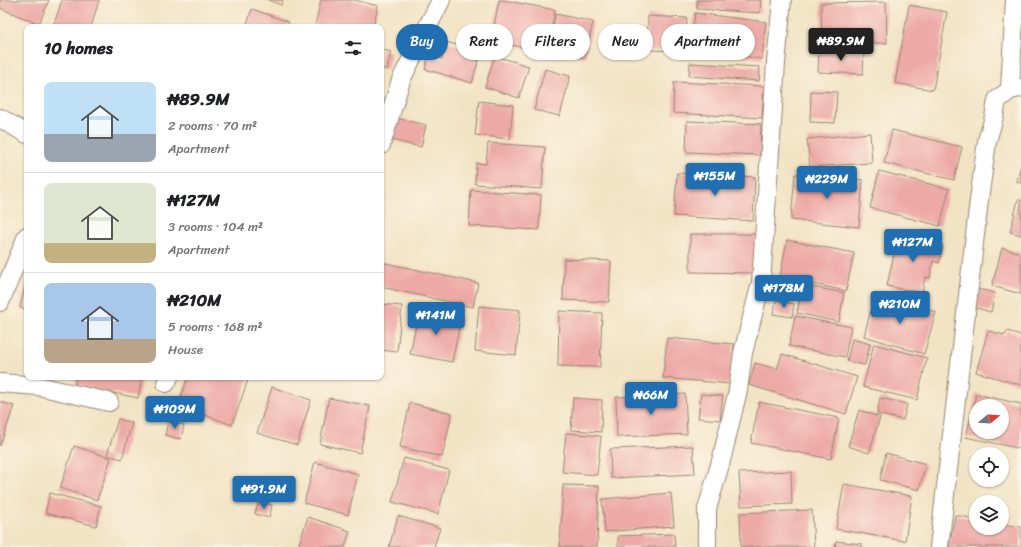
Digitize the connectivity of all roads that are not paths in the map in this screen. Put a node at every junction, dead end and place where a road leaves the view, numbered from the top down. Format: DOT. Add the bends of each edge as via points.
graph roads {
  1 [pos="441,0"];
  2 [pos="782,0"];
  3 [pos="1015,0"];
  4 [pos="1016,89"];
  5 [pos="0,118"];
  6 [pos="24,132"];
  7 [pos="384,136"];
  8 [pos="24,243"];
  9 [pos="0,302"];
  10 [pos="0,383"];
  11 [pos="109,402"];
  12 [pos="707,547"];
  13 [pos="939,547"];
  1 -- 7 [label="street" via="401,80"];
  2 -- 12 [label="street" via="761,283 743,354 738,390 707,509"];
  3 -- 4 [label="street"];
  4 -- 13 [label="street" via="997,100 986,141"];
  5 -- 6 [label="street"];
  8 -- 9 [label="street"];
  10 -- 11 [label="street" via="38,386"];
}
